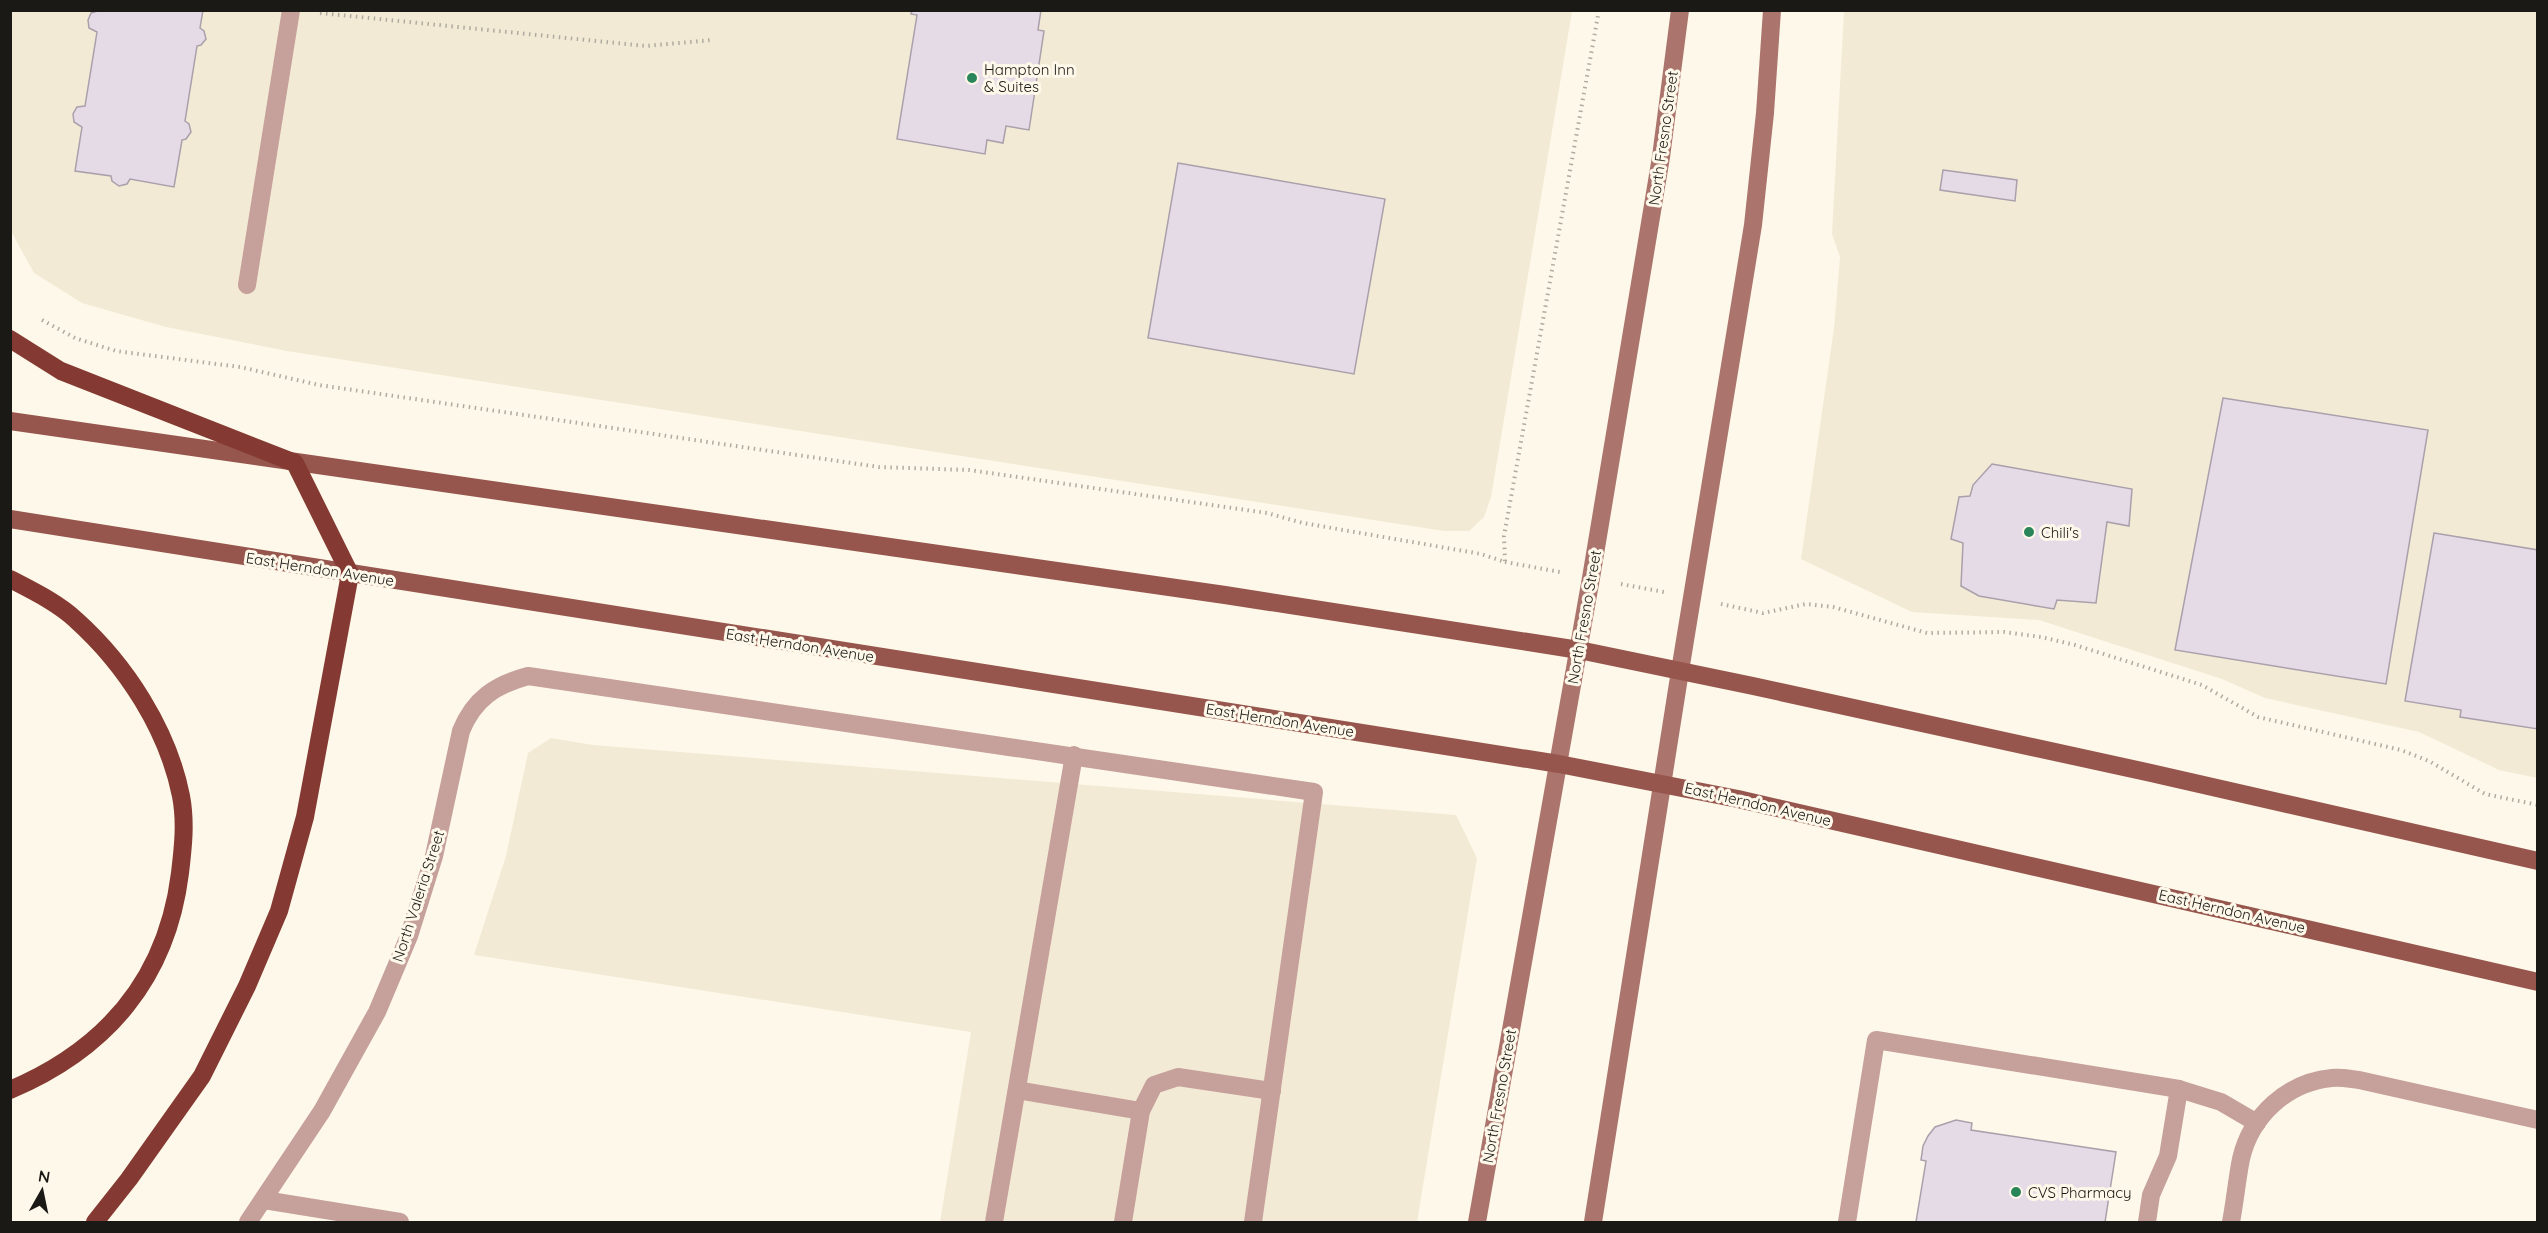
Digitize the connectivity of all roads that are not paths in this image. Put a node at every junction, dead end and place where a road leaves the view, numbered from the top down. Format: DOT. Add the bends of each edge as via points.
graph roads {
  1 [pos="291,10"];
  2 [pos="1680,10"];
  3 [pos="1772,10"];
  4 [pos="247,285"];
  5 [pos="10,339"];
  6 [pos="10,421"];
  7 [pos="295,463"];
  8 [pos="10,519"];
  9 [pos="350,574"];
  10 [pos="10,579"];
  11 [pos="1579,650"];
  12 [pos="1680,671"];
  13 [pos="1074,755"];
  14 [pos="1559,764"];
  15 [pos="1663,783"];
  16 [pos="2538,861"];
  17 [pos="2538,982"];
  18 [pos="2179,1089"];
  19 [pos="10,1090"];
  20 [pos="1017,1090"];
  21 [pos="1272,1091"];
  22 [pos="1141,1111"];
  23 [pos="2538,1120"];
  24 [pos="2257,1123"];
  25 [pos="264,1200"];
  26 [pos="95,1222"];
  27 [pos="248,1222"];
  28 [pos="400,1222"];
  29 [pos="994,1222"];
  30 [pos="1123,1222"];
  31 [pos="1253,1222"];
  32 [pos="1477,1222"];
  33 [pos="1593,1222"];
  34 [pos="1847,1222"];
  35 [pos="2146,1222"];
  36 [pos="2231,1222"];
  1 -- 4 [label="street"];
  2 -- 11 [label="main road, North Fresno Street" via="1661,157"];
  3 -- 12 [label="main road" via="1753,225"];
  5 -- 7 [label="highway" via="62,371"];
  6 -- 7 [label="main road"];
  7 -- 9 [label="highway"];
  7 -- 11 [label="main road" via="1225,595"];
  8 -- 9 [label="main road, East Herndon Avenue"];
  9 -- 14 [label="main road, East Herndon Avenue"];
  9 -- 26 [label="highway" via="305,817 279,912 201,1076"];
  10 -- 19 [label="highway" via="75,618 145,706 176,774 184,831 177,899 167,935 136,996 84,1047"];
  11 -- 12 [label="main road"];
  11 -- 14 [label="main road, North Fresno Street"];
  12 -- 15 [label="main road"];
  12 -- 16 [label="main road"];
  13 -- 20 [label="street"];
  13 -- 21 [label="street" via="1314,792"];
  13 -- 25 [label="street, North Valeria Street" via="528,676 507,682 469,712 461,732 434,856 404,947 371,1022 322,1111"];
  14 -- 15 [label="main road, East Herndon Avenue"];
  14 -- 32 [label="main road, North Fresno Street"];
  15 -- 17 [label="main road, East Herndon Avenue"];
  15 -- 33 [label="main road"];
  18 -- 24 [label="street" via="2221,1102"];
  18 -- 34 [label="street" via="1876,1040"];
  18 -- 35 [label="street" via="2168,1156 2151,1196"];
  20 -- 22 [label="street"];
  20 -- 29 [label="street"];
  21 -- 22 [label="street" via="1178,1077 1154,1085"];
  21 -- 31 [label="street"];
  22 -- 30 [label="street"];
  23 -- 24 [label="street" via="2359,1080 2333,1078 2292,1089 2272,1104"];
  24 -- 36 [label="street" via="2242,1157"];
  25 -- 27 [label="street, North Valeria Street"];
  25 -- 28 [label="street"];
}
